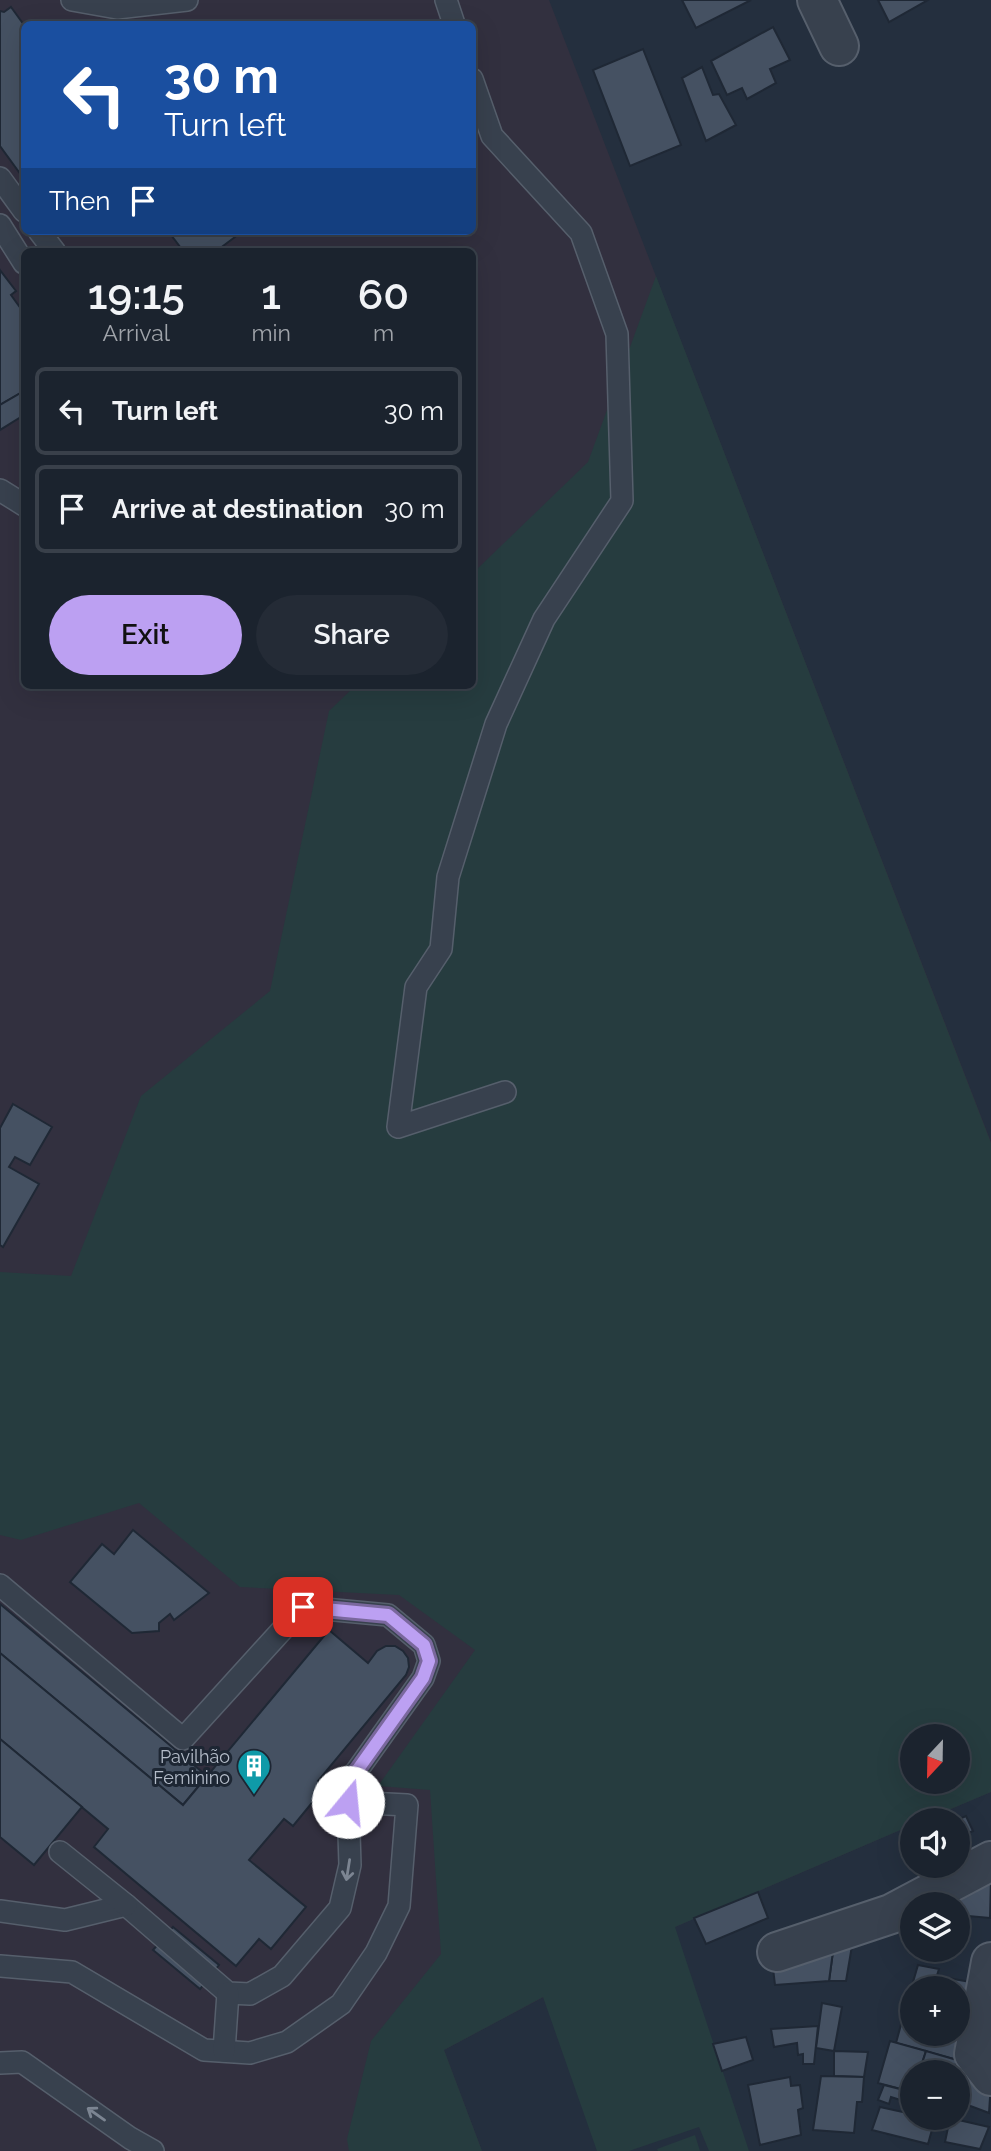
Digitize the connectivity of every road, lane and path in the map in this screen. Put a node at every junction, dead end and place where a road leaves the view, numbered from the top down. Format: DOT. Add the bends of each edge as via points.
graph roads {
  1 [pos="72,0"];
  2 [pos="187,0"];
  3 [pos="446,0"];
  4 [pos="817,0"];
  5 [pos="123,16"];
  6 [pos="453,21"];
  7 [pos="839,46"];
  8 [pos="476,90"];
  9 [pos="0,178"];
  10 [pos="21,207"];
  11 [pos="0,225"];
  12 [pos="21,258"];
  13 [pos="0,490"];
  14 [pos="21,503"];
  15 [pos="505,1092"];
  16 [pos="0,1585"];
  17 [pos="348,1802"];
  18 [pos="60,1852"];
  19 [pos="991,1861"];
  20 [pos="126,1905"];
  21 [pos="0,1911"];
  22 [pos="777,1952"];
  23 [pos="991,1962"];
  24 [pos="0,1966"];
  25 [pos="228,1993"];
  26 [pos="224,2051"];
  27 [pos="0,2063"];
  28 [pos="991,2076"];
  29 [pos="153,2151"];
  1 -- 5 [label="lane"];
  2 -- 5 [label="lane"];
  3 -- 6 [label="lane"];
  4 -- 7 [label="street"];
  8 -- 15 [label="lane" via="492,136 581,233 617,334 622,501 544,619 496,724 447,877 441,949 416,987 398,1127"];
  9 -- 10 [label="lane"];
  11 -- 12 [label="lane"];
  13 -- 14 [label="lane"];
  16 -- 17 [label="lane" via="183,1739 303,1607 388,1615 424,1645 429,1661 423,1678 351,1779"];
  17 -- 25 [label="lane, one-way" via="350,1865 340,1908 282,1976 250,1994"];
  17 -- 26 [label="lane" via="407,1805 398,1906 376,1953 341,2004 287,2042 250,2053"];
  18 -- 20 [label="lane"];
  19 -- 22 [label="street" via="891,1914"];
  20 -- 21 [label="lane" via="65,1920"];
  20 -- 25 [label="lane"];
  23 -- 28 [label="street" via="974,2054"];
  24 -- 26 [label="lane" via="72,1972 204,2050"];
  25 -- 26 [label="lane"];
  29 -- 27 [label="lane, one-way" via="22,2062"];
}
